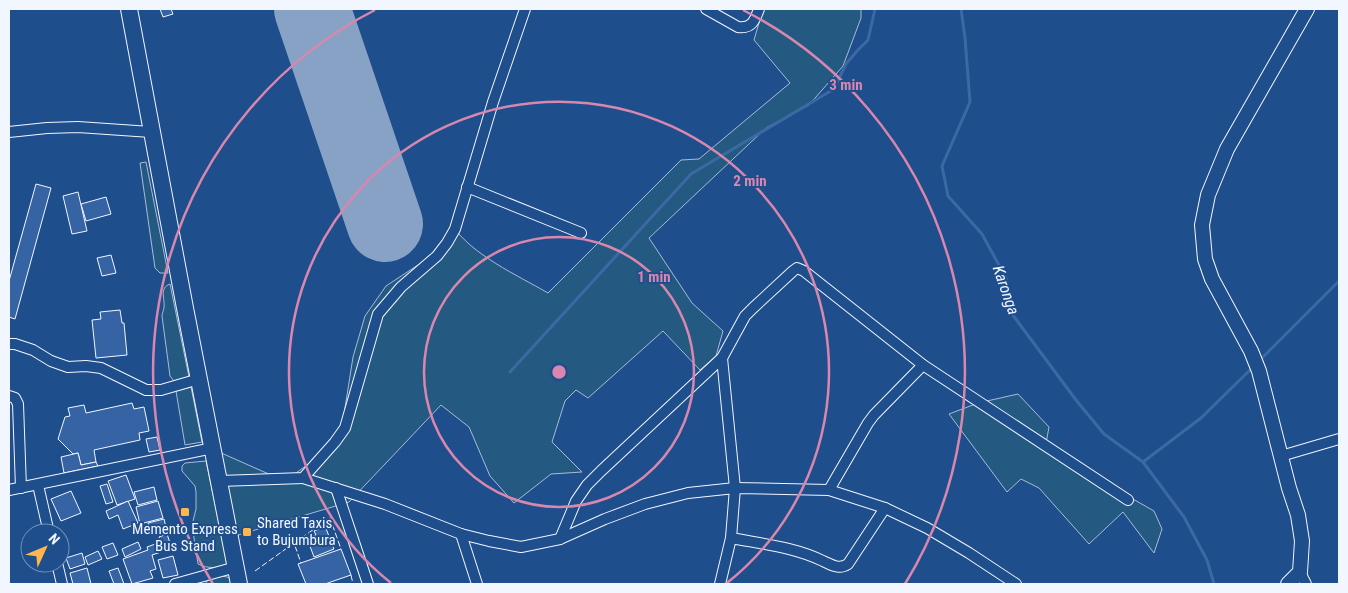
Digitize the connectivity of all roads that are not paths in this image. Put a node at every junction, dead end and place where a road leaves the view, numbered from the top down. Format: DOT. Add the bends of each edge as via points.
graph roads {
  1 [pos="129,9"];
  2 [pos="525,9"];
  3 [pos="706,9"];
  4 [pos="758,9"];
  5 [pos="1307,9"];
  6 [pos="9,132"];
  7 [pos="151,132"];
  8 [pos="467,187"];
  9 [pos="581,233"];
  10 [pos="9,344"];
  11 [pos="722,358"];
  12 [pos="923,365"];
  13 [pos="199,379"];
  14 [pos="9,396"];
  15 [pos="1339,439"];
  16 [pos="213,448"];
  17 [pos="1281,456"];
  18 [pos="303,478"];
  19 [pos="219,481"];
  20 [pos="38,485"];
  21 [pos="21,488"];
  22 [pos="336,488"];
  23 [pos="735,488"];
  24 [pos="9,490"];
  25 [pos="829,490"];
  26 [pos="1128,500"];
  27 [pos="885,508"];
  28 [pos="47,523"];
  29 [pos="461,534"];
  30 [pos="731,538"];
  31 [pos="560,539"];
  32 [pos="236,567"];
  33 [pos="1303,578"];
  34 [pos="176,584"];
  35 [pos="239,584"];
  36 [pos="368,584"];
  37 [pos="477,584"];
  38 [pos="720,584"];
  39 [pos="1016,584"];
  40 [pos="1288,584"];
  1 -- 7 [label="main road"];
  2 -- 8 [label="street"];
  3 -- 4 [label="street" via="744,28 754,23"];
  5 -- 17 [label="street" via="1227,149 1208,195 1202,225 1205,258 1212,279 1259,371"];
  6 -- 7 [label="street" via="78,127"];
  7 -- 13 [label="main road"];
  8 -- 9 [label="street"];
  8 -- 18 [label="street" via="455,229 447,243 400,287 378,314 344,428 336,442"];
  10 -- 13 [label="street" via="33,350 68,367 101,368 146,390 161,390"];
  11 -- 12 [label="street" via="745,316 797,268"];
  11 -- 23 [label="street"];
  11 -- 31 [label="street" via="587,485 576,501"];
  12 -- 25 [label="street" via="868,423"];
  12 -- 26 [label="street"];
  13 -- 16 [label="main road"];
  14 -- 21 [label="street" via="18,404"];
  15 -- 17 [label="street"];
  16 -- 19 [label="main road"];
  16 -- 20 [label="street"];
  17 -- 33 [label="street" via="1298,515"];
  18 -- 19 [label="street"];
  18 -- 22 [label="street"];
  19 -- 32 [label="main road"];
  20 -- 21 [label="street"];
  20 -- 28 [label="street"];
  21 -- 24 [label="street"];
  22 -- 29 [label="street"];
  22 -- 36 [label="street"];
  23 -- 25 [label="street"];
  23 -- 30 [label="street"];
  23 -- 31 [label="street" via="663,499 604,519"];
  25 -- 27 [label="street"];
  27 -- 30 [label="street" via="843,567 795,550"];
  27 -- 39 [label="street" via="949,540"];
  29 -- 31 [label="street" via="521,547"];
  29 -- 37 [label="street"];
  30 -- 38 [label="street"];
  32 -- 34 [label="street"];
  32 -- 35 [label="main road"];
  33 -- 40 [label="street"];
}
